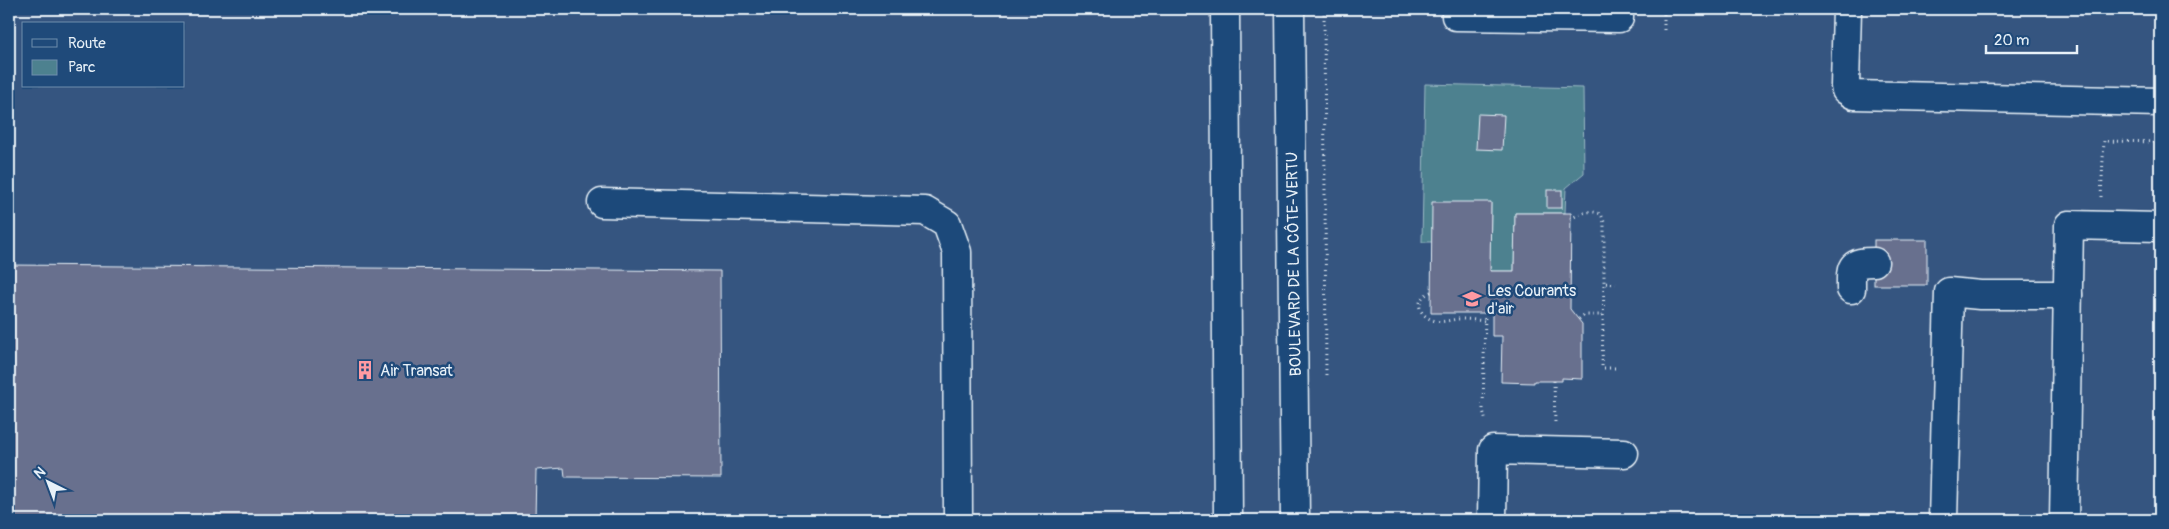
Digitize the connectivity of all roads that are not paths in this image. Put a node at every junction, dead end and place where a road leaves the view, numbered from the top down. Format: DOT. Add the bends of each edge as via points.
graph roads {
  1 [pos="1225,9"];
  2 [pos="1290,9"];
  3 [pos="1456,9"];
  4 [pos="1619,9"];
  5 [pos="1847,9"];
  6 [pos="2160,102"];
  7 [pos="602,203"];
  8 [pos="2160,227"];
  9 [pos="1874,262"];
  10 [pos="1852,289"];
  11 [pos="2068,295"];
  12 [pos="1624,454"];
  13 [pos="958,520"];
  14 [pos="1228,520"];
  15 [pos="1295,520"];
  16 [pos="1492,520"];
  17 [pos="1943,520"];
  18 [pos="2064,520"];
  1 -- 14 [label="street"];
  2 -- 15 [label="street, BOULEVARD DE LA CÔTE-VERTU"];
  3 -- 4 [label="street" via="1456,16 1619,18"];
  5 -- 6 [label="street" via="1845,86 1854,95"];
  7 -- 13 [label="street" via="926,211 947,224 957,252"];
  8 -- 11 [label="street" via="2069,225"];
  9 -- 10 [label="street" via="1855,264"];
  11 -- 17 [label="street" via="1949,292"];
  11 -- 18 [label="street"];
  12 -- 16 [label="street" via="1493,450"];
}
